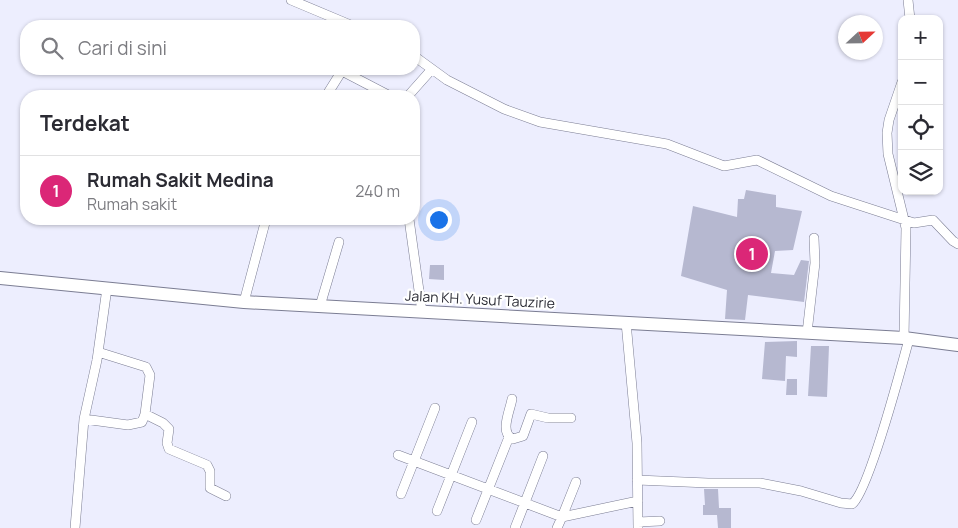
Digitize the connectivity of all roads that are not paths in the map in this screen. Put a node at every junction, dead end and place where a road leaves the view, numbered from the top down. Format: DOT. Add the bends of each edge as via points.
graph roads {
  1 [pos="291,0"];
  2 [pos="908,0"];
  3 [pos="910,15"];
  4 [pos="339,20"];
  5 [pos="420,60"];
  6 [pos="432,69"];
  7 [pos="340,75"];
  8 [pos="352,75"];
  9 [pos="330,90"];
  10 [pos="379,90"];
  11 [pos="413,90"];
  12 [pos="898,93"];
  13 [pos="905,220"];
  14 [pos="264,225"];
  15 [pos="410,225"];
  16 [pos="814,238"];
  17 [pos="339,242"];
  18 [pos="958,244"];
  19 [pos="0,278"];
  20 [pos="107,288"];
  21 [pos="244,302"];
  22 [pos="320,306"];
  23 [pos="422,312"];
  24 [pos="626,322"];
  25 [pos="807,333"];
  26 [pos="907,339"];
  27 [pos="958,345"];
  28 [pos="98,352"];
  29 [pos="512,399"];
  30 [pos="435,408"];
  31 [pos="145,414"];
  32 [pos="571,418"];
  33 [pos="84,419"];
  34 [pos="472,422"];
  35 [pos="509,437"];
  36 [pos="398,455"];
  37 [pos="543,456"];
  38 [pos="414,461"];
  39 [pos="451,475"];
  40 [pos="637,480"];
  41 [pos="576,482"];
  42 [pos="488,489"];
  43 [pos="401,494"];
  44 [pos="226,496"];
  45 [pos="638,500"];
  46 [pos="525,503"];
  47 [pos="436,511"];
  48 [pos="562,517"];
  49 [pos="476,520"];
  50 [pos="660,521"];
  51 [pos="638,525"];
  52 [pos="75,528"];
  53 [pos="515,528"];
  54 [pos="557,528"];
  1 -- 4 [label="street"];
  2 -- 3 [label="street"];
  5 -- 6 [label="street"];
  6 -- 11 [label="street"];
  6 -- 13 [label="street" via="504,109 540,122 667,144 724,166 757,160 831,196"];
  7 -- 9 [label="street"];
  8 -- 10 [label="street"];
  12 -- 13 [label="street" via="888,120 888,144"];
  13 -- 18 [label="street" via="918,223 933,220"];
  13 -- 26 [label="street"];
  14 -- 21 [label="street"];
  15 -- 23 [label="street"];
  16 -- 25 [label="street" via="815,263"];
  17 -- 22 [label="street"];
  19 -- 20 [label="main road, Jalan KH. Yusuf Tauzirie"];
  20 -- 21 [label="main road, Jalan KH. Yusuf Tauzirie"];
  20 -- 28 [label="street"];
  21 -- 22 [label="main road, Jalan KH. Yusuf Tauzirie"];
  22 -- 23 [label="main road, Jalan KH. Yusuf Tauzirie"];
  23 -- 24 [label="main road, Jalan KH. Yusuf Tauzirie"];
  24 -- 25 [label="main road, Jalan KH. Yusuf Tauzirie"];
  24 -- 40 [label="street" via="637,443"];
  25 -- 26 [label="main road, Jalan KH. Yusuf Tauzirie"];
  26 -- 27 [label="main road, Jalan KH. Yusuf Tauzirie"];
  26 -- 40 [label="street" via="876,451 859,497 852,504 760,483"];
  28 -- 31 [label="street" via="149,370"];
  28 -- 33 [label="street"];
  29 -- 35 [label="street" via="505,430"];
  30 -- 38 [label="street"];
  31 -- 33 [label="street" via="142,422 132,425"];
  31 -- 44 [label="street" via="169,429 169,449 207,465 210,488"];
  32 -- 35 [label="street" via="531,414 523,436 517,439"];
  33 -- 52 [label="street"];
  34 -- 39 [label="street"];
  35 -- 42 [label="street"];
  36 -- 38 [label="street"];
  37 -- 46 [label="street"];
  38 -- 39 [label="street"];
  38 -- 43 [label="street"];
  39 -- 42 [label="street"];
  39 -- 47 [label="street"];
  40 -- 45 [label="street"];
  41 -- 48 [label="street"];
  42 -- 46 [label="street"];
  42 -- 49 [label="street"];
  45 -- 48 [label="street"];
  45 -- 51 [label="street"];
  46 -- 48 [label="street"];
  46 -- 53 [label="street"];
  48 -- 54 [label="street"];
  50 -- 51 [label="street"];
}
